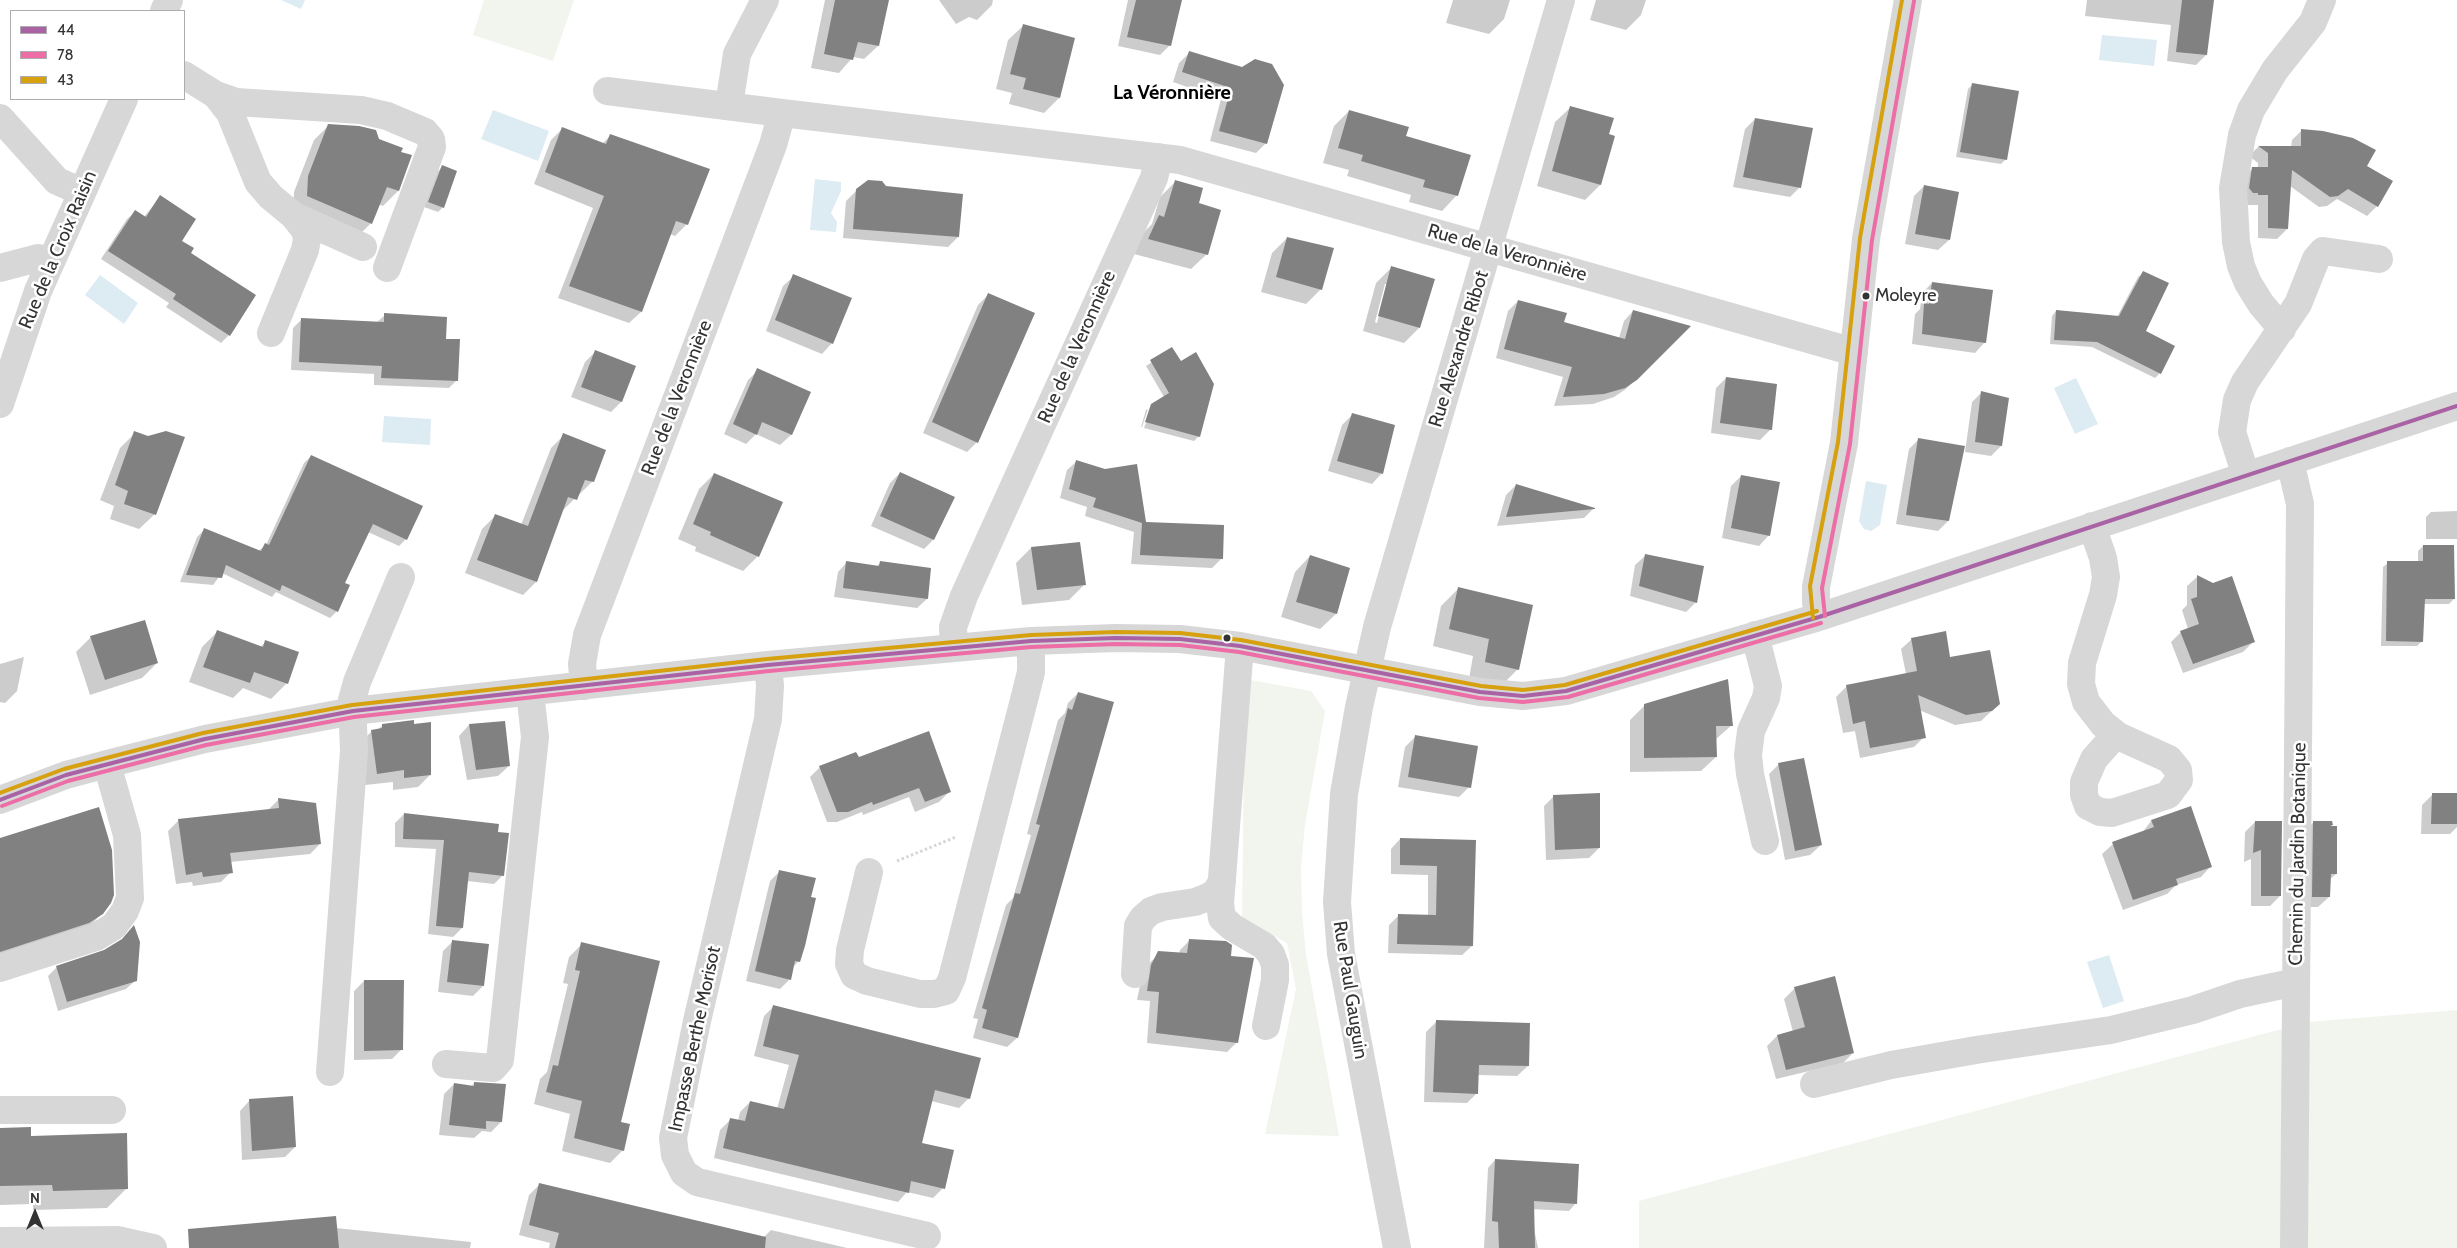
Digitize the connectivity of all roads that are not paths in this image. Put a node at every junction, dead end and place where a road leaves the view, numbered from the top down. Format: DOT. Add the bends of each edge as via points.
graph roads {
  1 [pos="765,0"];
  2 [pos="1562,0"];
  3 [pos="1908,0"];
  4 [pos="2322,0"];
  5 [pos="185,76"];
  6 [pos="607,91"];
  7 [pos="216,96"];
  8 [pos="124,100"];
  9 [pos="729,105"];
  10 [pos="782,113"];
  11 [pos="0,118"];
  12 [pos="1159,157"];
  13 [pos="82,192"];
  14 [pos="294,216"];
  15 [pos="363,247"];
  16 [pos="1489,248"];
  17 [pos="2379,259"];
  18 [pos="51,262"];
  19 [pos="0,268"];
  20 [pos="387,268"];
  21 [pos="2282,329"];
  22 [pos="271,333"];
  23 [pos="1854,352"];
  24 [pos="0,404"];
  25 [pos="2457,406"];
  26 [pos="2290,461"];
  27 [pos="2246,476"];
  28 [pos="2092,526"];
  29 [pos="401,576"];
  30 [pos="1819,617"];
  31 [pos="1755,636"];
  32 [pos="1031,641"];
  33 [pos="1240,646"];
  34 [pos="954,647"];
  35 [pos="768,665"];
  36 [pos="1366,671"];
  37 [pos="584,686"];
  38 [pos="530,692"];
  39 [pos="353,711"];
  40 [pos="2113,732"];
  41 [pos="108,764"];
  42 [pos="0,800"];
  43 [pos="1765,841"];
  44 [pos="869,872"];
  45 [pos="1222,882"];
  46 [pos="0,968"];
  47 [pos="1135,974"];
  48 [pos="2296,982"];
  49 [pos="1266,1026"];
  50 [pos="446,1064"];
  51 [pos="330,1072"];
  52 [pos="1814,1084"];
  53 [pos="0,1110"];
  54 [pos="112,1110"];
  55 [pos="927,1236"];
  56 [pos="0,1241"];
  57 [pos="153,1248"];
  58 [pos="1397,1248"];
  59 [pos="2294,1248"];
  1 -- 9 [label="street" via="736,54"];
  2 -- 16 [label="street, Rue Alexandre Ribot"];
  3 -- 23 [label="street" via="1866,239"];
  4 -- 21 [label="street" via="2313,22 2275,70 2251,110 2242,136 2233,188 2235,234 2241,266 2261,304"];
  5 -- 7 [label="street"];
  6 -- 9 [label="street, Rue de la Veronnière"];
  7 -- 14 [label="street" via="230,113 258,182"];
  7 -- 20 [label="street" via="263,105 361,110 387,116 425,132 432,139 432,147"];
  8 -- 13 [label="street, Rue de la Croix Raisin"];
  9 -- 10 [label="street, Rue de la Veronnière"];
  10 -- 12 [label="street, Rue de la Veronnière"];
  10 -- 37 [label="street, Rue de la Veronnière" via="773,145 587,636 582,664"];
  11 -- 13 [label="street" via="57,181"];
  12 -- 16 [label="street, Rue de la Veronnière" via="1180,160"];
  12 -- 34 [label="street, Rue de la Veronnière" via="1154,178 960,605 953,627"];
  13 -- 18 [label="street, Rue de la Croix Raisin"];
  14 -- 15 [label="street"];
  14 -- 22 [label="street" via="305,230 305,250"];
  16 -- 23 [label="street, Rue de la Veronnière"];
  16 -- 36 [label="street, Rue Alexandre Ribot"];
  17 -- 21 [label="street" via="2323,251 2316,259 2298,304"];
  18 -- 19 [label="street" via="38,258"];
  18 -- 24 [label="street, Rue de la Croix Raisin"];
  21 -- 27 [label="street" via="2245,382 2235,408 2232,432"];
  23 -- 30 [label="street" via="1844,443 1816,587"];
  25 -- 26 [label="street"];
  26 -- 27 [label="street"];
  26 -- 48 [label="street, Chemin du Jardin Botanique" via="2300,504"];
  27 -- 28 [label="street"];
  28 -- 30 [label="street"];
  28 -- 40 [label="street" via="2106,577 2082,663 2081,684 2086,702"];
  29 -- 39 [label="street" via="357,682"];
  30 -- 31 [label="street"];
  31 -- 36 [label="street" via="1566,691 1523,696 1480,692"];
  31 -- 43 [label="street" via="1768,686 1751,731 1748,755"];
  32 -- 33 [label="street" via="1143,638"];
  32 -- 34 [label="street"];
  32 -- 44 [label="street" via="1030,672 946,991 920,994 854,976 849,964 850,950"];
  33 -- 36 [label="street"];
  33 -- 45 [label="street"];
  34 -- 35 [label="street"];
  35 -- 37 [label="street"];
  35 -- 55 [label="street, Impasse Berthe Morisot" via="770,705 763,746 697,1021 673,1138 675,1156 684,1173 697,1182"];
  36 -- 58 [label="street, Rue Paul Gauguin" via="1344,794 1337,902 1341,954"];
  37 -- 38 [label="street"];
  38 -- 39 [label="street"];
  38 -- 50 [label="street" via="535,737 500,1060 494,1068"];
  39 -- 41 [label="street" via="205,739"];
  39 -- 51 [label="street" via="354,751"];
  41 -- 42 [label="street"];
  41 -- 46 [label="street" via="127,836 130,898 125,911 114,926 96,936"];
  45 -- 47 [label="street" via="1208,897 1162,907 1144,918 1138,926"];
  45 -- 49 [label="street" via="1222,918 1264,946 1275,965"];
  48 -- 52 [label="street" via="2111,1030 1891,1065"];
  48 -- 59 [label="street, Chemin du Jardin Botanique"];
  53 -- 54 [label="street"];
  56 -- 57 [label="street" via="117,1240"];
}
